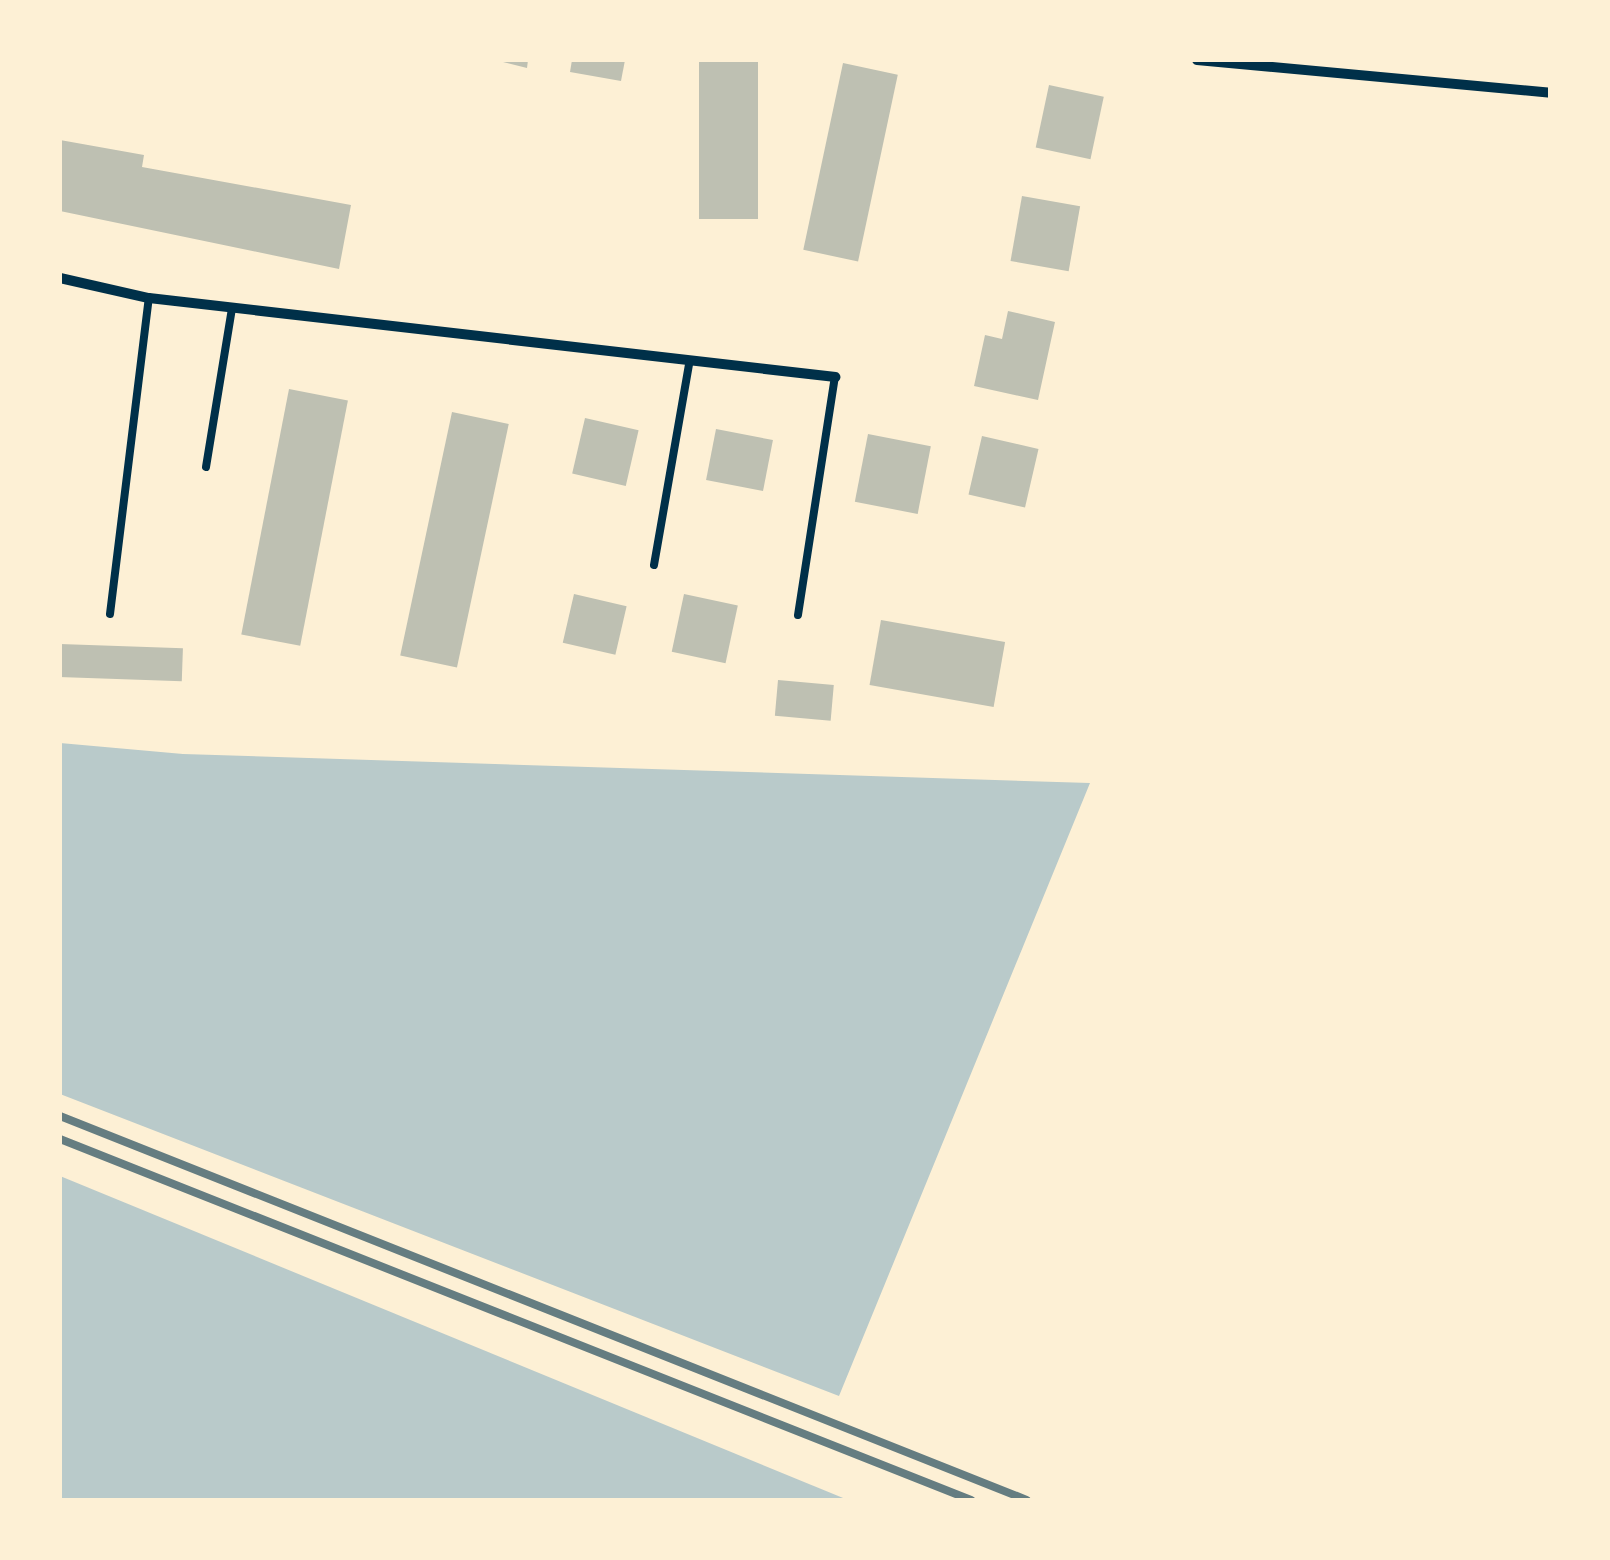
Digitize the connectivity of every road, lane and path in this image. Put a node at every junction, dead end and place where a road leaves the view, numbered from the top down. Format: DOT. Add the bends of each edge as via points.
graph roads {
  1 [pos="1197,60"];
  2 [pos="1550,93"];
  3 [pos="60,278"];
  4 [pos="149,298"];
  5 [pos="232,308"];
  6 [pos="688,364"];
  7 [pos="835,377"];
  8 [pos="206,467"];
  9 [pos="654,565"];
  10 [pos="110,614"];
  11 [pos="798,615"];
  1 -- 2 [label="street"];
  3 -- 4 [label="street"];
  4 -- 5 [label="street"];
  4 -- 10 [label="lane"];
  5 -- 6 [label="street"];
  5 -- 8 [label="lane"];
  6 -- 7 [label="street"];
  6 -- 9 [label="lane"];
  7 -- 11 [label="lane"];
}
